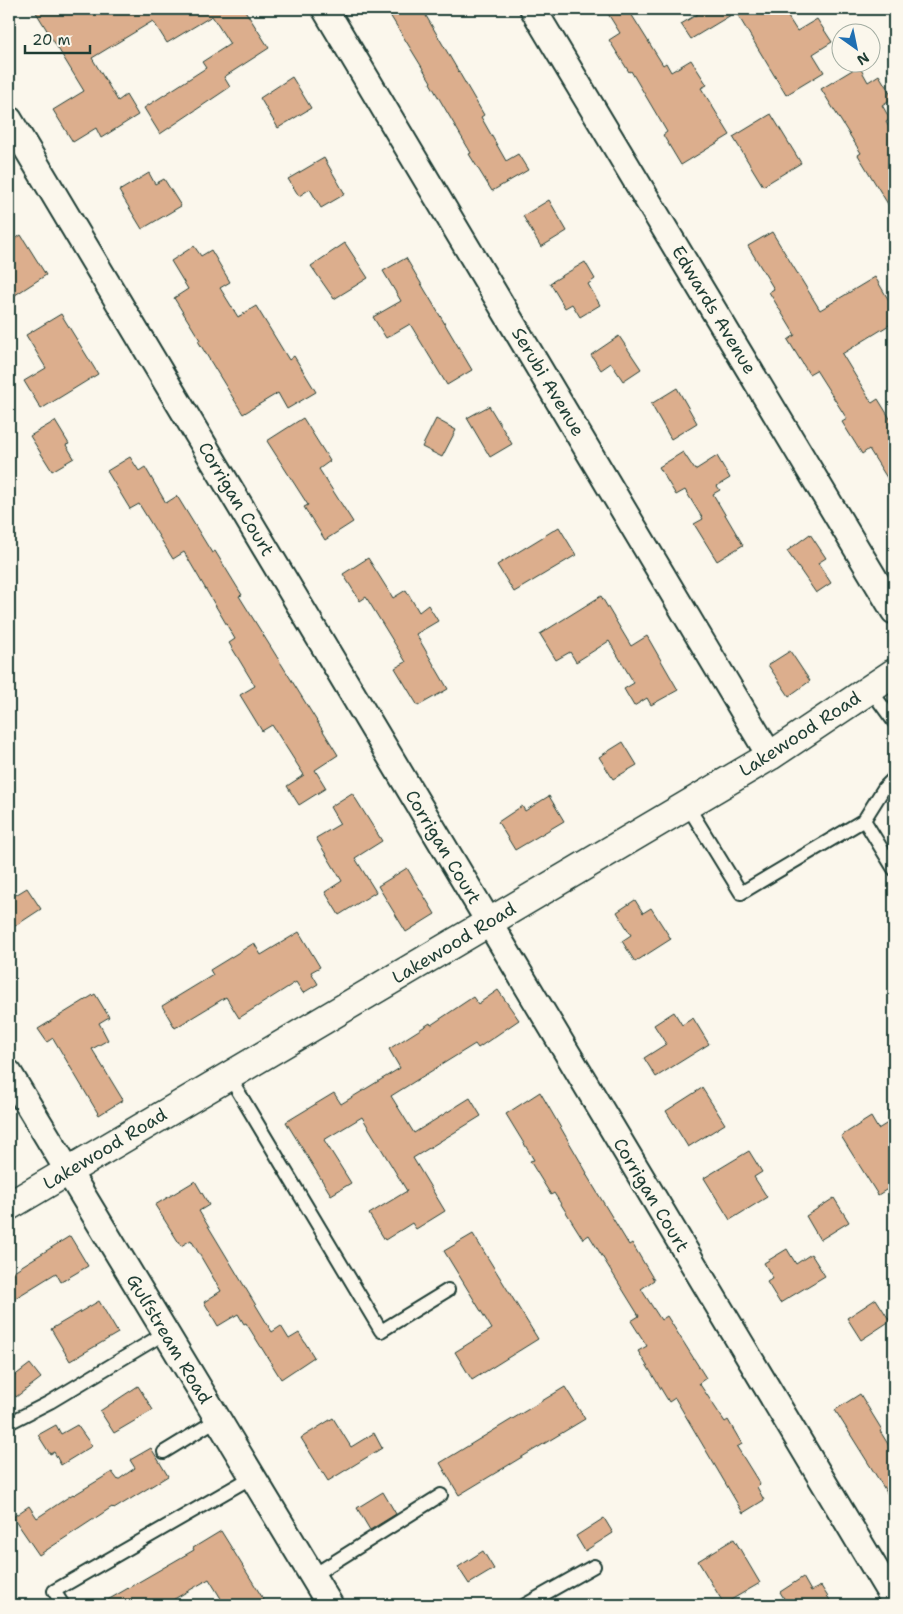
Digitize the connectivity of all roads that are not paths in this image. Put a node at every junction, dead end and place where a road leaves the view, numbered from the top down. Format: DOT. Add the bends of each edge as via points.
graph roads {
  1 [pos="325,9"];
  2 [pos="533,9"];
  3 [pos="9,119"];
  4 [pos="894,611"];
  5 [pos="894,673"];
  6 [pos="870,689"];
  7 [pos="894,722"];
  8 [pos="770,756"];
  9 [pos="894,778"];
  10 [pos="687,805"];
  11 [pos="864,820"];
  12 [pos="894,869"];
  13 [pos="488,922"];
  14 [pos="9,1073"];
  15 [pos="229,1076"];
  16 [pos="68,1172"];
  17 [pos="9,1206"];
  18 [pos="448,1290"];
  19 [pos="165,1333"];
  20 [pos="218,1420"];
  21 [pos="9,1423"];
  22 [pos="164,1452"];
  23 [pos="252,1477"];
  24 [pos="441,1495"];
  25 [pos="594,1566"];
  26 [pos="312,1576"];
  27 [pos="894,1600"];
  28 [pos="63,1605"];
  29 [pos="330,1605"];
  30 [pos="525,1605"];
  1 -- 8 [label="street, Serubi Avenue"];
  2 -- 4 [label="street, Edwards Avenue"];
  3 -- 13 [label="street, Corrigan Court"];
  5 -- 6 [label="street, Lakewood Road"];
  6 -- 7 [label="lane"];
  6 -- 8 [label="street, Lakewood Road"];
  8 -- 10 [label="street, Lakewood Road"];
  9 -- 11 [label="lane"];
  10 -- 11 [label="lane" via="741,893"];
  10 -- 13 [label="street, Lakewood Road"];
  11 -- 12 [label="lane"];
  13 -- 15 [label="street, Lakewood Road"];
  13 -- 27 [label="street, Corrigan Court"];
  14 -- 16 [label="street, Gulfstream Road"];
  15 -- 16 [label="street, Lakewood Road"];
  15 -- 18 [label="lane" via="381,1331"];
  16 -- 17 [label="street, Lakewood Road"];
  16 -- 19 [label="street, Gulfstream Road"];
  19 -- 20 [label="street, Gulfstream Road"];
  19 -- 21 [label="lane"];
  20 -- 22 [label="lane"];
  20 -- 23 [label="street, Gulfstream Road"];
  23 -- 26 [label="street, Gulfstream Road"];
  23 -- 28 [label="lane" via="54,1592"];
  24 -- 26 [label="lane"];
  25 -- 30 [label="lane"];
  26 -- 29 [label="street, Gulfstream Road"];
}
